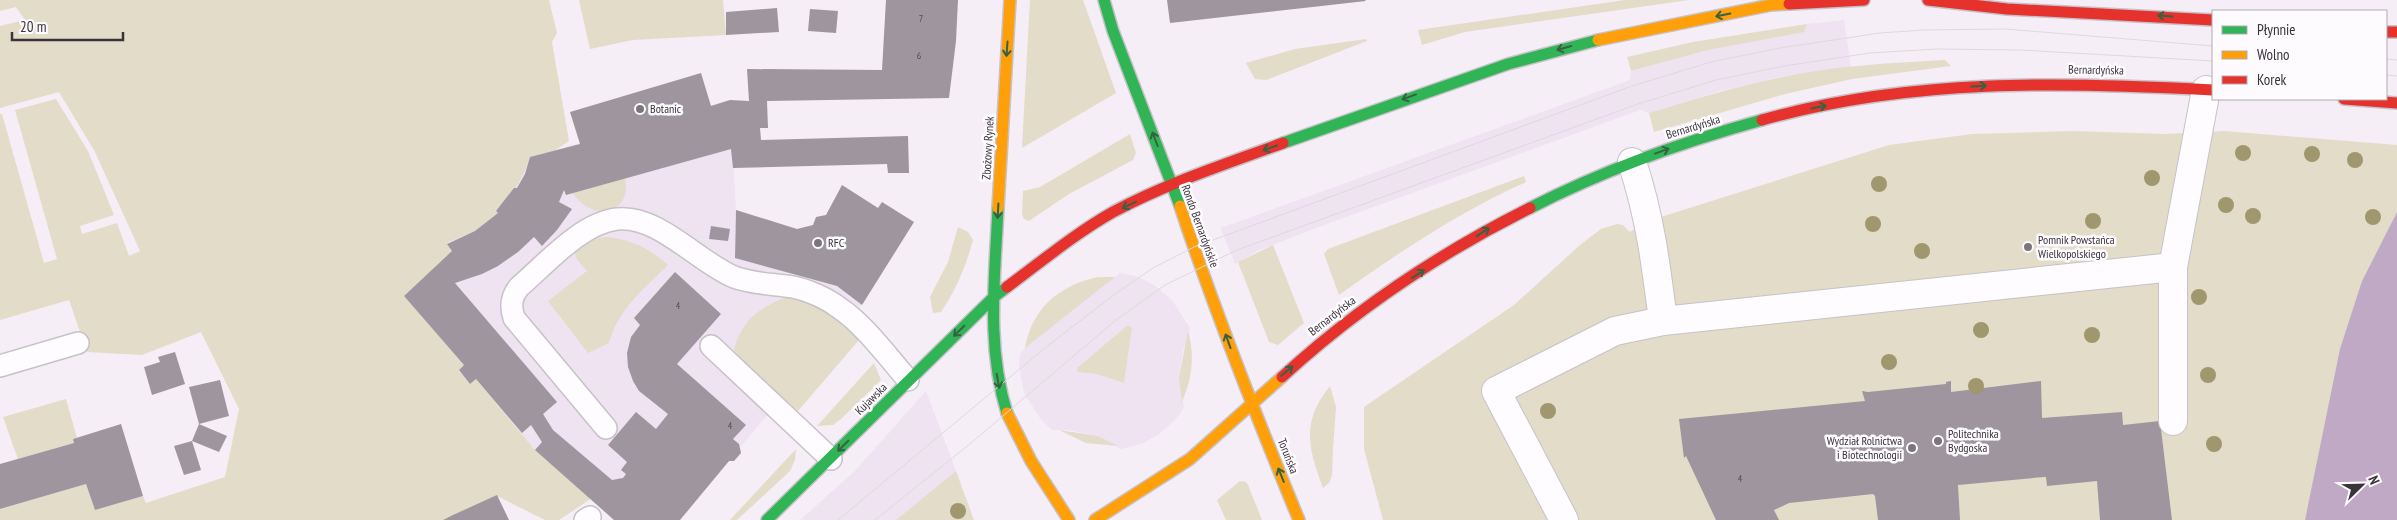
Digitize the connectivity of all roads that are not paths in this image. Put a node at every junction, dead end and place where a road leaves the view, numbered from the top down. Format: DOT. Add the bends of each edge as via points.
graph roads {
  1 [pos="1010,0"];
  2 [pos="1104,0"];
  3 [pos="1864,0"];
  4 [pos="1928,0"];
  5 [pos="1768,3"];
  6 [pos="2212,20"];
  7 [pos="2210,90"];
  8 [pos="2362,100"];
  9 [pos="2397,102"];
  10 [pos="1632,162"];
  11 [pos="1173,184"];
  12 [pos="2173,267"];
  13 [pos="994,297"];
  14 [pos="1663,321"];
  15 [pos="78,343"];
  16 [pos="711,346"];
  17 [pos="0,366"];
  18 [pos="908,380"];
  19 [pos="1251,403"];
  20 [pos="2173,421"];
  21 [pos="606,428"];
  22 [pos="831,459"];
  23 [pos="767,520"];
  24 [pos="1069,520"];
  25 [pos="1095,520"];
  26 [pos="1300,520"];
  27 [pos="1564,520"];
  1 -- 13 [label="main road, Zbożowy Rynek, one-way"];
  11 -- 2 [label="main road, one-way"];
  3 -- 5 [label="main road"];
  6 -- 4 [label="main road, one-way" via="2007,9"];
  5 -- 11 [label="main road, one-way" via="1623,34 1508,64"];
  10 -- 7 [label="main road, Bernardyńska, one-way" via="1723,131 1795,112 1872,97 1948,88 2037,83"];
  7 -- 12 [label="street"];
  8 -- 9 [label="main road"];
  10 -- 14 [label="street" via="1654,241"];
  19 -- 10 [label="main road, Bernardyńska, one-way" via="1330,334 1368,306 1493,226 1565,190"];
  11 -- 13 [label="main road, Rondo Bernardyńskie, one-way" via="1114,212 1075,236"];
  19 -- 11 [label="main road, Rondo Bernardyńskie, one-way"];
  12 -- 14 [label="street"];
  12 -- 20 [label="street"];
  13 -- 18 [label="main road, Kujawska, one-way"];
  13 -- 24 [label="main road, one-way" via="996,370 1007,412 1026,452"];
  14 -- 27 [label="street" via="1615,331 1496,391"];
  15 -- 17 [label="lane"];
  16 -- 22 [label="lane"];
  18 -- 21 [label="lane" via="839,307 795,287 735,277 660,231 643,223 616,219 582,233 519,287 512,303 514,318"];
  18 -- 22 [label="main road, Kujawska, one-way"];
  19 -- 25 [label="main road" via="1208,444 1171,473"];
  26 -- 19 [label="main road, Toruńska, one-way"];
  22 -- 23 [label="main road, Kujawska"];
}
